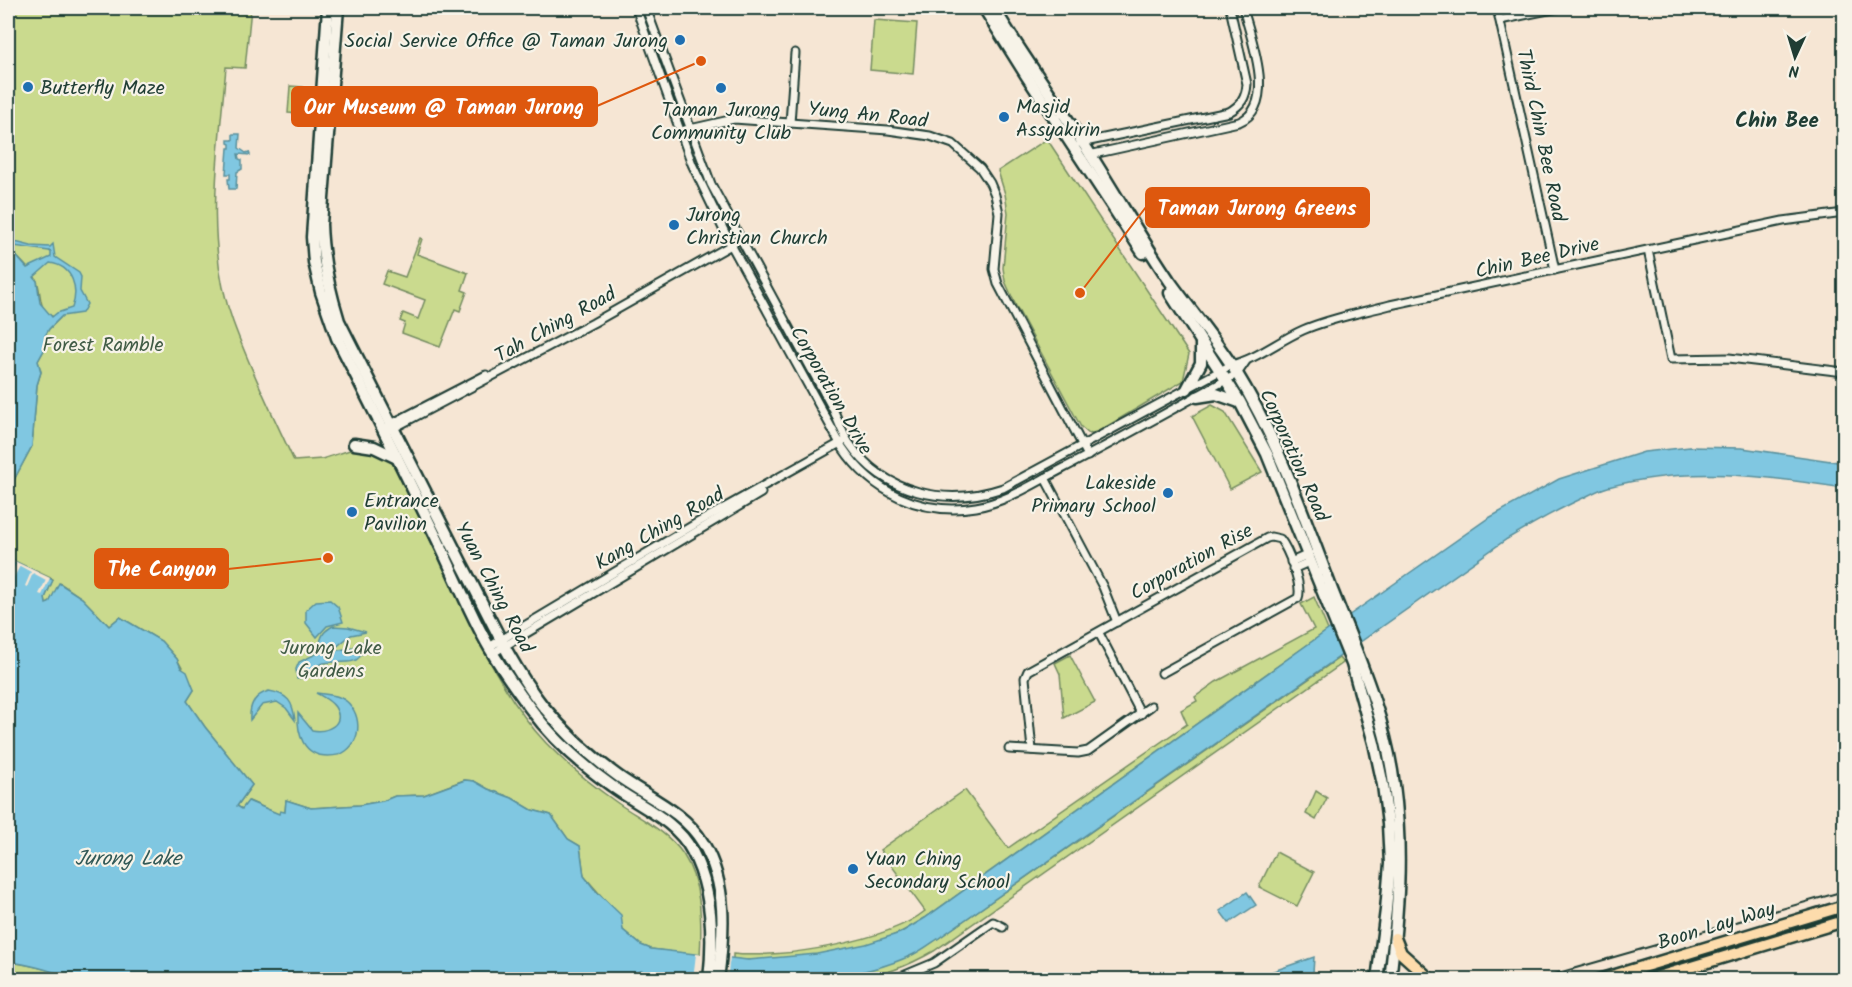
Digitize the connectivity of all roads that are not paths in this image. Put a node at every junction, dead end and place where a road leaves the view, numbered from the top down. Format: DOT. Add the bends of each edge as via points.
graph roads {
  1 [pos="328,8"];
  2 [pos="338,8"];
  3 [pos="636,8"];
  4 [pos="646,8"];
  5 [pos="984,8"];
  6 [pos="994,8"];
  7 [pos="1230,8"];
  8 [pos="1243,8"];
  9 [pos="1497,8"];
  10 [pos="1558,8"];
  11 [pos="1500,20"];
  12 [pos="330,42"];
  13 [pos="795,54"];
  14 [pos="790,123"];
  15 [pos="691,128"];
  16 [pos="681,131"];
  17 [pos="1077,144"];
  18 [pos="1086,156"];
  19 [pos="1845,213"];
  20 [pos="739,239"];
  21 [pos="730,243"];
  22 [pos="1648,250"];
  23 [pos="1555,270"];
  24 [pos="1198,335"];
  25 [pos="1234,369"];
  26 [pos="1845,372"];
  27 [pos="1223,375"];
  28 [pos="1187,389"];
  29 [pos="1197,397"];
  30 [pos="1240,402"];
  31 [pos="388,428"];
  32 [pos="844,443"];
  33 [pos="354,444"];
  34 [pos="1083,446"];
  35 [pos="1088,456"];
  36 [pos="397,458"];
  37 [pos="1045,478"];
  38 [pos="1292,500"];
  39 [pos="1310,557"];
  40 [pos="1292,565"];
  41 [pos="1339,621"];
  42 [pos="1117,622"];
  43 [pos="1099,633"];
  44 [pos="502,642"];
  45 [pos="491,650"];
  46 [pos="1353,655"];
  47 [pos="1162,673"];
  48 [pos="1151,706"];
  49 [pos="540,711"];
  50 [pos="1141,714"];
  51 [pos="1009,749"];
  52 [pos="1032,750"];
  53 [pos="1845,906"];
  54 [pos="1845,921"];
  55 [pos="1003,927"];
  56 [pos="1395,938"];
  57 [pos="716,956"];
  58 [pos="709,980"];
  59 [pos="718,980"];
  60 [pos="893,980"];
  61 [pos="1377,980"];
  62 [pos="1390,980"];
  63 [pos="1431,980"];
  64 [pos="1599,980"];
  65 [pos="1648,980"];
  1 -- 12 [label="main road, Yuan Ching Road"];
  2 -- 12 [label="main road, Yuan Ching Road"];
  3 -- 16 [label="street, Corporation Drive"];
  4 -- 15 [label="street, Corporation Drive"];
  5 -- 17 [label="main road, Corporation Road"];
  6 -- 17 [label="main road, Corporation Road"];
  7 -- 17 [label="street" via="1247,84 1246,94 1235,108"];
  8 -- 18 [label="street" via="1261,85 1257,105 1248,117"];
  9 -- 11 [label="street, Third Chin Bee Road"];
  10 -- 11 [label="street"];
  11 -- 23 [label="street, Third Chin Bee Road"];
  12 -- 31 [label="main road, Yuan Ching Road" via="311,223 314,262 337,338"];
  13 -- 14 [label="street"];
  14 -- 15 [label="street, Yung An Road" via="734,119"];
  14 -- 34 [label="street, Yung An Road" via="930,136 953,144 980,168 990,183 999,213 994,269 998,284"];
  15 -- 16 [label="street, Yung An Road"];
  15 -- 20 [label="street, Corporation Drive" via="711,184"];
  16 -- 21 [label="street, Corporation Drive" via="692,164"];
  17 -- 18 [label="main road, Corporation Road"];
  18 -- 24 [label="main road, Corporation Road"];
  18 -- 25 [label="main road, Corporation Road"];
  19 -- 22 [label="street, Chin Bee Drive" via="1784,220"];
  20 -- 21 [label="street, Tah Ching Road"];
  20 -- 32 [label="street, Corporation Drive" via="828,400"];
  21 -- 31 [label="street, Tah Ching Road" via="593,322"];
  21 -- 32 [label="street, Corporation Drive"];
  22 -- 23 [label="street, Chin Bee Drive"];
  22 -- 26 [label="street" via="1671,359 1729,358"];
  23 -- 25 [label="street, Chin Bee Drive" via="1327,321 1287,337"];
  24 -- 27 [label="main road, Corporation Road"];
  24 -- 28 [label="main road" via="1201,363"];
  25 -- 27 [label="street, Corporation Drive"];
  25 -- 27 [label="street, Corporation Drive"];
  25 -- 38 [label="main road, Corporation Road" via="1277,449"];
  27 -- 28 [label="street, Corporation Drive"];
  27 -- 29 [label="street, Corporation Drive"];
  27 -- 30 [label="main road, Corporation Road"];
  28 -- 34 [label="street, Corporation Drive"];
  29 -- 30 [label="main road" via="1223,394"];
  29 -- 35 [label="street, Corporation Drive"];
  30 -- 38 [label="main road, Corporation Road"];
  31 -- 36 [label="main road, Yuan Ching Road"];
  31 -- 44 [label="main road, Yuan Ching Road"];
  32 -- 34 [label="street, Corporation Drive" via="897,484 932,496 954,498 1003,488"];
  32 -- 37 [label="street, Corporation Drive" via="852,462 870,480 912,503 975,507"];
  32 -- 44 [label="street, Kang Ching Road"];
  33 -- 36 [label="main road" via="374,447"];
  34 -- 35 [label="street, Yung An Road"];
  35 -- 37 [label="street, Corporation Drive"];
  36 -- 45 [label="main road, Yuan Ching Road"];
  37 -- 42 [label="street" via="1103,587"];
  38 -- 39 [label="main road, Corporation Road"];
  38 -- 41 [label="main road, Corporation Road"];
  39 -- 40 [label="street"];
  39 -- 41 [label="main road, Corporation Road"];
  40 -- 42 [label="street, Corporation Rise" via="1280,539 1271,537"];
  40 -- 47 [label="street, Corporation Rise" via="1300,588 1298,598"];
  41 -- 46 [label="main road, Corporation Road"];
  42 -- 43 [label="street"];
  43 -- 50 [label="street"];
  43 -- 52 [label="street" via="1026,674"];
  44 -- 45 [label="street, Kang Ching Road"];
  44 -- 49 [label="main road, Yuan Ching Road"];
  45 -- 49 [label="main road, Yuan Ching Road"];
  46 -- 56 [label="main road, Corporation Road" via="1380,724 1394,785 1400,865"];
  46 -- 61 [label="main road, Corporation Road" via="1383,785 1388,824 1390,864"];
  48 -- 50 [label="street"];
  49 -- 57 [label="main road, Yuan Ching Road" via="588,768 686,840 707,891"];
  50 -- 52 [label="street" via="1088,751"];
  51 -- 52 [label="street"];
  53 -- 64 [label="main road, Boon Lay Way"];
  54 -- 65 [label="main road, Boon Lay Way"];
  55 -- 60 [label="street" via="993,922 934,963"];
  56 -- 62 [label="main road, Corporation Road"];
  56 -- 63 [label="main road" via="1401,953"];
  57 -- 58 [label="main road, Yuan Ching Road"];
  57 -- 59 [label="main road, Yuan Ching Road"];
}
